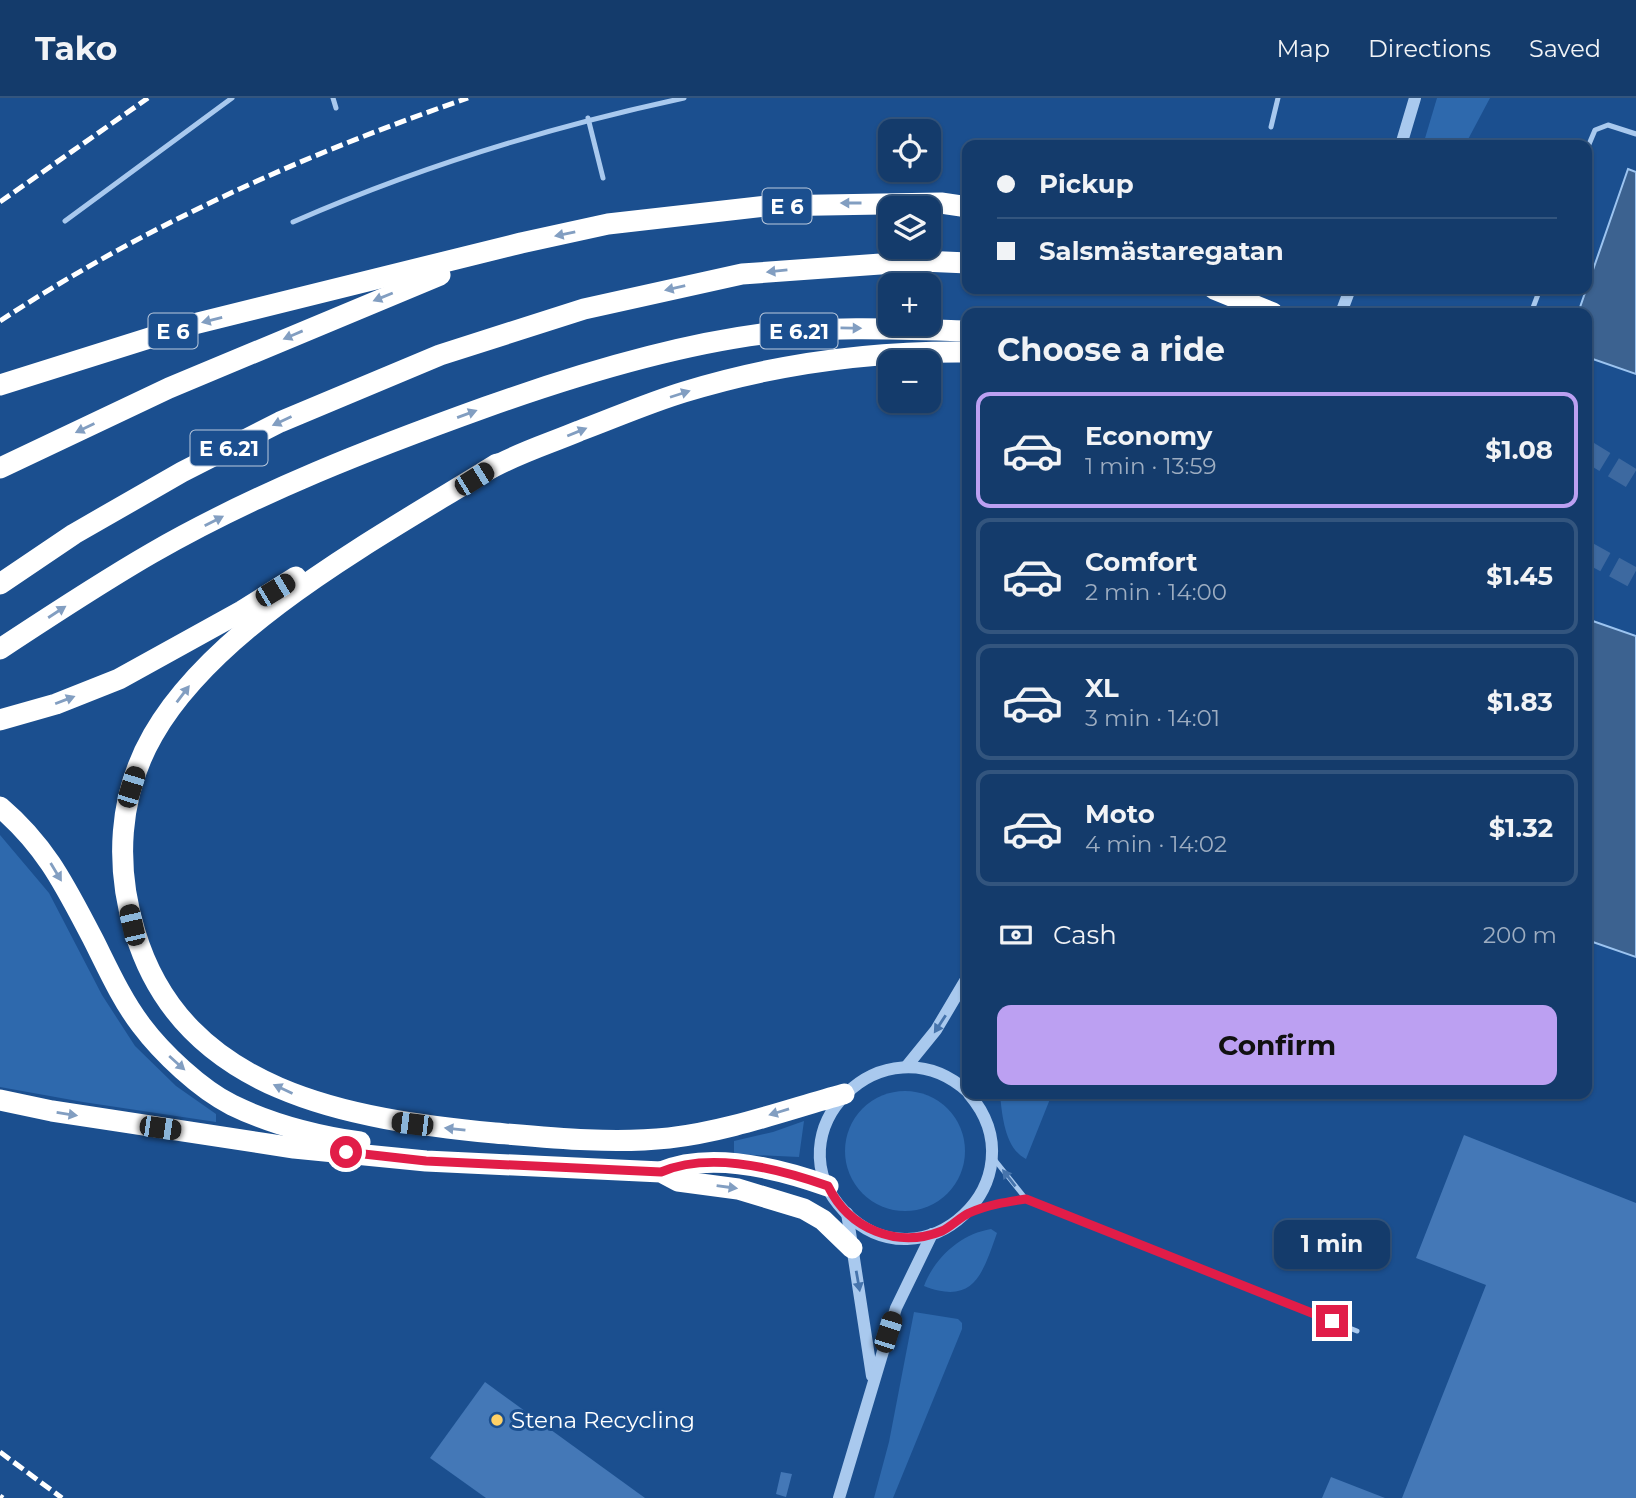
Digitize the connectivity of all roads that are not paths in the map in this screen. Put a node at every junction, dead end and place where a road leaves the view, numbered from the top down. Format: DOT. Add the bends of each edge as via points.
graph roads {
  1 [pos="232,98"];
  2 [pos="333,98"];
  3 [pos="684,98"];
  4 [pos="1278,98"];
  5 [pos="1415,98"];
  6 [pos="336,108"];
  7 [pos="588,118"];
  8 [pos="1271,127"];
  9 [pos="1636,134"];
  10 [pos="1402,140"];
  11 [pos="1591,140"];
  12 [pos="603,178"];
  13 [pos="962,206"];
  14 [pos="65,221"];
  15 [pos="293,222"];
  16 [pos="521,243"];
  17 [pos="962,263"];
  18 [pos="1226,294"];
  19 [pos="1261,308"];
  20 [pos="962,331"];
  21 [pos="962,352"];
  22 [pos="0,385"];
  23 [pos="497,464"];
  24 [pos="0,468"];
  25 [pos="0,584"];
  26 [pos="0,649"];
  27 [pos="0,720"];
  28 [pos="0,807"];
  29 [pos="962,986"];
  30 [pos="906,1067"];
  31 [pos="962,1089"];
  32 [pos="844,1094"];
  33 [pos="973,1099"];
  34 [pos="982,1099"];
  35 [pos="0,1100"];
  36 [pos="981,1110"];
  37 [pos="992,1156"];
  38 [pos="525,1165"];
  39 [pos="661,1172"];
  40 [pos="828,1186"];
  41 [pos="1026,1199"];
  42 [pos="847,1213"];
  43 [pos="966,1214"];
  44 [pos="932,1234"];
  45 [pos="852,1248"];
  46 [pos="1357,1331"];
  47 [pos="873,1381"];
  48 [pos="839,1498"];
  1 -- 14 [label="lane"];
  2 -- 6 [label="lane"];
  3 -- 7 [label="lane"];
  4 -- 8 [label="lane"];
  5 -- 10 [label="street"];
  7 -- 12 [label="lane"];
  7 -- 15 [label="lane" via="445,162"];
  9 -- 11 [label="lane" via="1608,125 1595,130"];
  13 -- 16 [label="highway, E 6, one-way" via="766,206 608,225"];
  16 -- 22 [label="highway, E 6, one-way" via="194,324"];
  16 -- 24 [label="highway, one-way" via="169,388"];
  17 -- 25 [label="highway, E 6.21, one-way" via="922,261 742,274 584,309 440,355 280,422 182,472 74,534"];
  18 -- 19 [label="highway"];
  26 -- 20 [label="highway, E 6.21, one-way" via="153,552 252,501 335,464 556,382 760,334 834,328"];
  23 -- 21 [label="highway, one-way" via="673,396 726,381 841,359"];
  27 -- 23 [label="highway, one-way" via="119,679"];
  32 -- 23 [label="highway, one-way" via="728,1128 667,1138 568,1139 392,1122 302,1097 233,1063 191,1031 153,978 127,903 122,830 136,770 154,733 194,680 263,616 355,552"];
  28 -- 38 [label="highway, one-way" via="40,846 139,1022 181,1067 231,1105 282,1124 348,1140"];
  29 -- 30 [label="street, one-way" via="936,1030"];
  30 -- 31 [label="street" via="939,1073"];
  30 -- 32 [label="street" via="872,1074"];
  32 -- 40 [label="street" via="832,1110 822,1138"];
  33 -- 36 [label="street"];
  34 -- 36 [label="street"];
  35 -- 38 [label="highway, one-way" via="294,1148"];
  36 -- 37 [label="street" via="990,1132"];
  41 -- 37 [label="lane, one-way"];
  37 -- 43 [label="street" via="985,1187"];
  38 -- 39 [label="highway"];
  39 -- 40 [label="highway" via="678,1165 762,1166"];
  39 -- 45 [label="highway, one-way" via="678,1181 738,1188 804,1209"];
  40 -- 42 [label="street"];
  41 -- 43 [label="lane"];
  41 -- 46 [label="lane"];
  42 -- 44 [label="street" via="887,1236"];
  42 -- 45 [label="street"];
  43 -- 44 [label="street"];
  44 -- 47 [label="street" via="903,1291"];
  45 -- 47 [label="street, one-way"];
  47 -- 48 [label="street"];
}
